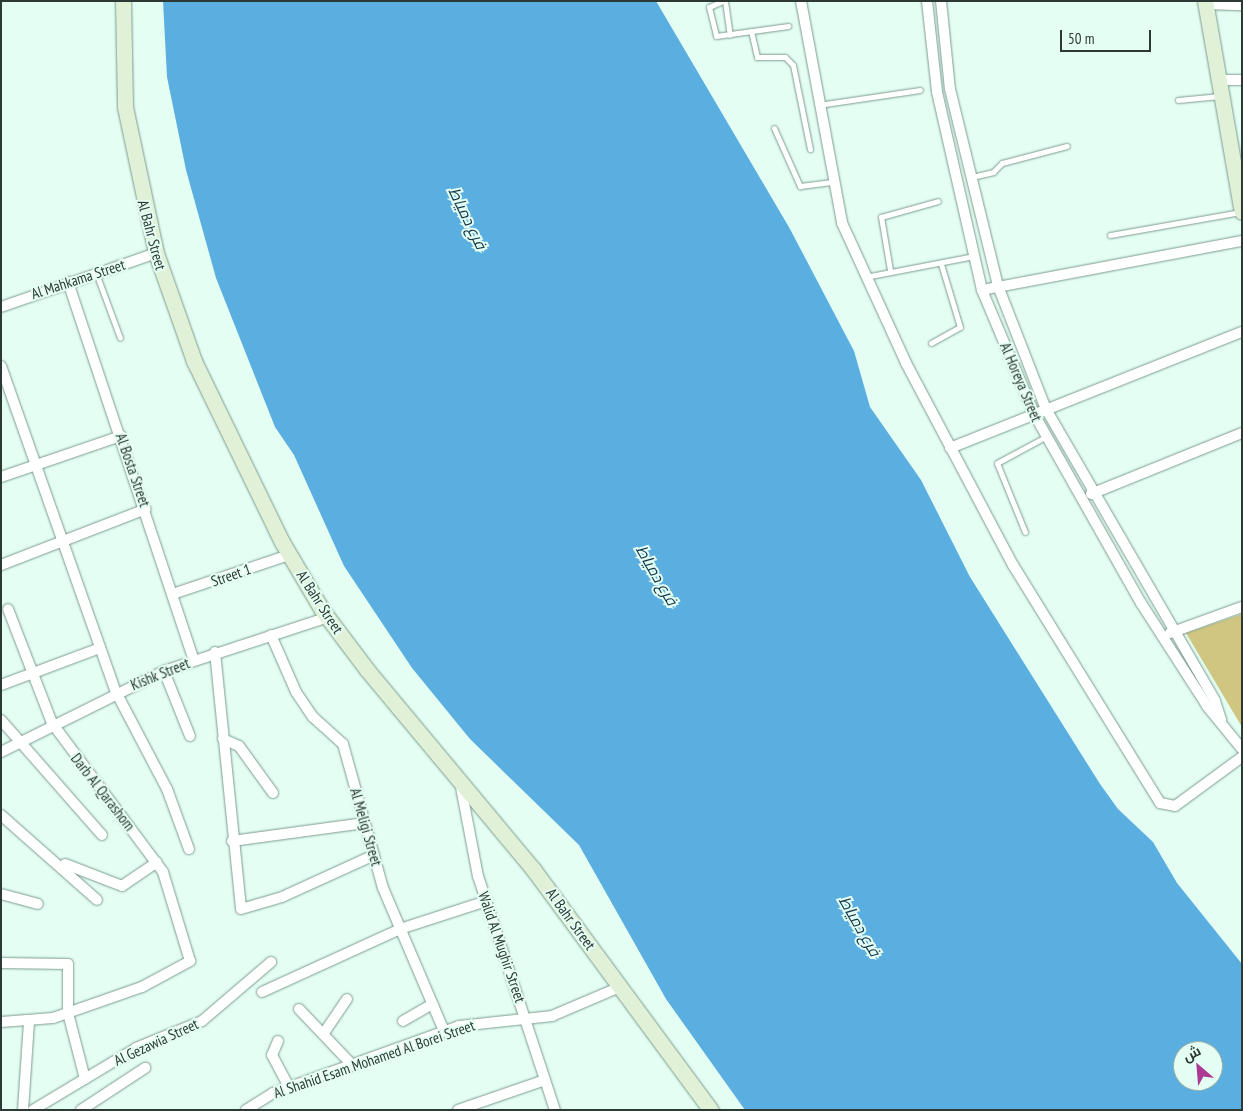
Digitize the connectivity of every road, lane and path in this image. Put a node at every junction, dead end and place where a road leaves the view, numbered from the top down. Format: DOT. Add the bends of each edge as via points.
graph roads {
  1 [pos="123,1"];
  2 [pos="724,1"];
  3 [pos="801,1"];
  4 [pos="927,1"];
  5 [pos="941,1"];
  6 [pos="1205,2"];
  7 [pos="1242,5"];
  8 [pos="788,26"];
  9 [pos="751,31"];
  10 [pos="730,35"];
  11 [pos="1218,80"];
  12 [pos="1242,80"];
  13 [pos="950,88"];
  14 [pos="920,90"];
  15 [pos="937,92"];
  16 [pos="1220,96"];
  17 [pos="1178,100"];
  18 [pos="818,105"];
  19 [pos="774,128"];
  20 [pos="1067,146"];
  21 [pos="810,149"];
  22 [pos="972,180"];
  23 [pos="1238,180"];
  24 [pos="832,182"];
  25 [pos="958,187"];
  26 [pos="938,200"];
  27 [pos="1242,212"];
  28 [pos="1110,235"];
  29 [pos="1242,240"];
  30 [pos="156,254"];
  31 [pos="974,256"];
  32 [pos="941,264"];
  33 [pos="890,270"];
  34 [pos="96,273"];
  35 [pos="864,277"];
  36 [pos="68,282"];
  37 [pos="998,286"];
  38 [pos="982,290"];
  39 [pos="1,306"];
  40 [pos="1242,332"];
  41 [pos="120,338"];
  42 [pos="931,343"];
  43 [pos="1,366"];
  44 [pos="1035,375"];
  45 [pos="1020,381"];
  46 [pos="1046,409"];
  47 [pos="1034,414"];
  48 [pos="1242,433"];
  49 [pos="121,436"];
  50 [pos="1045,436"];
  51 [pos="950,448"];
  52 [pos="1073,463"];
  53 [pos="36,465"];
  54 [pos="1062,470"];
  55 [pos="1,477"];
  56 [pos="1092,494"];
  57 [pos="146,509"];
  58 [pos="1025,532"];
  59 [pos="62,543"];
  60 [pos="289,555"];
  61 [pos="1,565"];
  62 [pos="173,594"];
  63 [pos="1242,607"];
  64 [pos="8,609"];
  65 [pos="328,617"];
  66 [pos="1175,630"];
  67 [pos="271,635"];
  68 [pos="1162,636"];
  69 [pos="100,648"];
  70 [pos="215,652"];
  71 [pos="194,660"];
  72 [pos="164,671"];
  73 [pos="31,674"];
  74 [pos="1,685"];
  75 [pos="116,692"];
  76 [pos="1,720"];
  77 [pos="1222,720"];
  78 [pos="52,723"];
  79 [pos="190,736"];
  80 [pos="223,739"];
  81 [pos="18,742"];
  82 [pos="1242,749"];
  83 [pos="1,752"];
  84 [pos="1242,756"];
  85 [pos="460,782"];
  86 [pos="273,793"];
  87 [pos="1,814"];
  88 [pos="365,823"];
  89 [pos="102,835"];
  90 [pos="232,841"];
  91 [pos="189,849"];
  92 [pos="374,855"];
  93 [pos="55,859"];
  94 [pos="157,862"];
  95 [pos="1,894"];
  96 [pos="97,900"];
  97 [pos="486,901"];
  98 [pos="38,904"];
  99 [pos="400,929"];
  100 [pos="271,962"];
  101 [pos="1,963"];
  102 [pos="620,987"];
  103 [pos="262,992"];
  104 [pos="347,999"];
  105 [pos="433,1004"];
  106 [pos="299,1008"];
  107 [pos="68,1013"];
  108 [pos="403,1020"];
  109 [pos="526,1021"];
  110 [pos="1,1022"];
  111 [pos="29,1022"];
  112 [pos="444,1031"];
  113 [pos="324,1033"];
  114 [pos="278,1041"];
  115 [pos="353,1066"];
  116 [pos="145,1068"];
  117 [pos="85,1079"];
  118 [pos="545,1080"];
  119 [pos="289,1087"];
  120 [pos="23,1110"];
  121 [pos="33,1110"];
  122 [pos="80,1110"];
  123 [pos="246,1110"];
  124 [pos="458,1110"];
  125 [pos="555,1110"];
  126 [pos="711,1110"];
  1 -- 30 [label="street, Al Bahr Street" via="125,107"];
  2 -- 10 [label="lane"];
  2 -- 10 [label="lane" via="709,9 712,33"];
  3 -- 18 [label="street"];
  4 -- 15 [label="street, Al Horeya Street"];
  5 -- 13 [label="street, Al Horeya Street"];
  6 -- 7 [label="street"];
  6 -- 11 [label="street"];
  8 -- 9 [label="lane"];
  9 -- 10 [label="lane"];
  9 -- 21 [label="lane" via="757,57 785,57 793,65"];
  11 -- 12 [label="street"];
  11 -- 16 [label="street"];
  13 -- 15 [label="street"];
  13 -- 22 [label="street, Al Horeya Street"];
  14 -- 18 [label="lane"];
  15 -- 25 [label="street, Al Horeya Street"];
  16 -- 17 [label="lane"];
  16 -- 23 [label="street"];
  18 -- 24 [label="street"];
  19 -- 24 [label="lane" via="800,186"];
  20 -- 22 [label="lane" via="1002,163 993,172"];
  22 -- 25 [label="street"];
  22 -- 37 [label="street, Al Horeya Street"];
  23 -- 27 [label="street"];
  24 -- 35 [label="street"];
  25 -- 31 [label="street, Al Horeya Street"];
  26 -- 33 [label="lane" via="881,217"];
  27 -- 28 [label="lane"];
  29 -- 37 [label="street"];
  30 -- 34 [label="street, Al Mahkama Street"];
  30 -- 60 [label="street, Al Bahr Street" via="194,361"];
  31 -- 32 [label="lane"];
  31 -- 38 [label="street, Al Horeya Street"];
  32 -- 33 [label="lane"];
  32 -- 42 [label="lane" via="960,327"];
  33 -- 35 [label="lane"];
  34 -- 36 [label="street, Al Mahkama Street"];
  34 -- 41 [label="lane"];
  35 -- 51 [label="street"];
  36 -- 39 [label="street, Al Mahkama Street"];
  36 -- 49 [label="street, Al Bosta Street"];
  37 -- 38 [label="street"];
  37 -- 44 [label="street, Al Horeya Street"];
  38 -- 45 [label="street, Al Horeya Street"];
  40 -- 46 [label="street"];
  43 -- 53 [label="street"];
  44 -- 45 [label="street"];
  44 -- 46 [label="street, Al Horeya Street"];
  45 -- 47 [label="street, Al Horeya Street"];
  46 -- 47 [label="street"];
  46 -- 52 [label="street, Al Horeya Street"];
  47 -- 50 [label="street, Al Horeya Street"];
  47 -- 51 [label="street"];
  48 -- 56 [label="street"];
  49 -- 53 [label="street"];
  49 -- 57 [label="street, Al Bosta Street"];
  50 -- 54 [label="street, Al Horeya Street"];
  50 -- 58 [label="lane" via="998,463"];
  51 -- 84 [label="street" via="1013,565 1160,803 1175,806"];
  52 -- 54 [label="street"];
  52 -- 56 [label="street, Al Horeya Street"];
  53 -- 55 [label="street"];
  53 -- 59 [label="street"];
  54 -- 68 [label="street, Al Horeya Street"];
  56 -- 66 [label="street, Al Horeya Street"];
  57 -- 59 [label="street"];
  57 -- 62 [label="street, Al Bosta Street"];
  59 -- 61 [label="street"];
  59 -- 69 [label="street"];
  60 -- 62 [label="street, Street 1"];
  60 -- 65 [label="street, Al Bahr Street"];
  62 -- 71 [label="street, Al Bosta Street"];
  63 -- 66 [label="street"];
  64 -- 73 [label="street, Darb Al Qarashom"];
  65 -- 67 [label="street, Kishk Street"];
  65 -- 85 [label="street, Al Bahr Street"];
  66 -- 68 [label="street"];
  66 -- 77 [label="street, Al Horeya Street"];
  67 -- 70 [label="street, Kishk Street"];
  67 -- 88 [label="street, Al Meligi Street" via="296,692 313,717 343,744"];
  68 -- 77 [label="street, Al Horeya Street" via="1207,706"];
  69 -- 73 [label="street"];
  69 -- 75 [label="street"];
  70 -- 71 [label="street, Kishk Street"];
  70 -- 80 [label="street"];
  71 -- 72 [label="street, Kishk Street"];
  72 -- 75 [label="street, Kishk Street"];
  72 -- 79 [label="street"];
  73 -- 74 [label="street"];
  73 -- 78 [label="street, Darb Al Qarashom"];
  75 -- 78 [label="street, Kishk Street"];
  75 -- 91 [label="street" via="167,789"];
  76 -- 81 [label="street"];
  77 -- 82 [label="street, Al Horeya Street"];
  78 -- 81 [label="street, Kishk Street"];
  78 -- 94 [label="street, Darb Al Qarashom"];
  80 -- 86 [label="street" via="239,746"];
  80 -- 90 [label="street"];
  81 -- 83 [label="street, Kishk Street"];
  81 -- 89 [label="street"];
  85 -- 97 [label="street, Walid Al Mughir Street"];
  85 -- 102 [label="street, Al Bahr Street" via="533,868"];
  87 -- 93 [label="street"];
  88 -- 90 [label="street"];
  88 -- 92 [label="street, Al Meligi Street"];
  90 -- 92 [label="street" via="244,910"];
  92 -- 99 [label="street, Al Meligi Street"];
  93 -- 94 [label="street" via="122,886"];
  93 -- 96 [label="street"];
  94 -- 107 [label="street, Darb Al Qarashom" via="190,961 180,969"];
  95 -- 98 [label="street"];
  97 -- 99 [label="street"];
  97 -- 109 [label="street, Walid Al Mughir Street"];
  99 -- 103 [label="street"];
  99 -- 105 [label="street, Al Meligi Street"];
  100 -- 117 [label="street, Al Gezawia Street" via="202,1021 136,1048"];
  101 -- 107 [label="street" via="66,962"];
  102 -- 109 [label="street, Al Shahid Esam Mohamed Al Borei Street" via="552,1016"];
  102 -- 126 [label="street, Al Bahr Street"];
  104 -- 113 [label="street"];
  105 -- 108 [label="street"];
  105 -- 112 [label="street, Al Meligi Street"];
  106 -- 113 [label="street"];
  107 -- 111 [label="street"];
  107 -- 117 [label="street"];
  109 -- 112 [label="street, Al Shahid Esam Mohamed Al Borei Street" via="474,1022"];
  109 -- 118 [label="street, Walid Al Mughir Street"];
  110 -- 111 [label="street"];
  111 -- 120 [label="street"];
  112 -- 115 [label="street, Al Shahid Esam Mohamed Al Borei Street"];
  113 -- 115 [label="street"];
  114 -- 119 [label="street" via="272,1055"];
  115 -- 119 [label="street, Al Shahid Esam Mohamed Al Borei Street"];
  116 -- 122 [label="street"];
  117 -- 121 [label="street, Al Gezawia Street"];
  118 -- 124 [label="street"];
  118 -- 125 [label="street, Walid Al Mughir Street"];
  119 -- 123 [label="street, Al Shahid Esam Mohamed Al Borei Street"];
}
